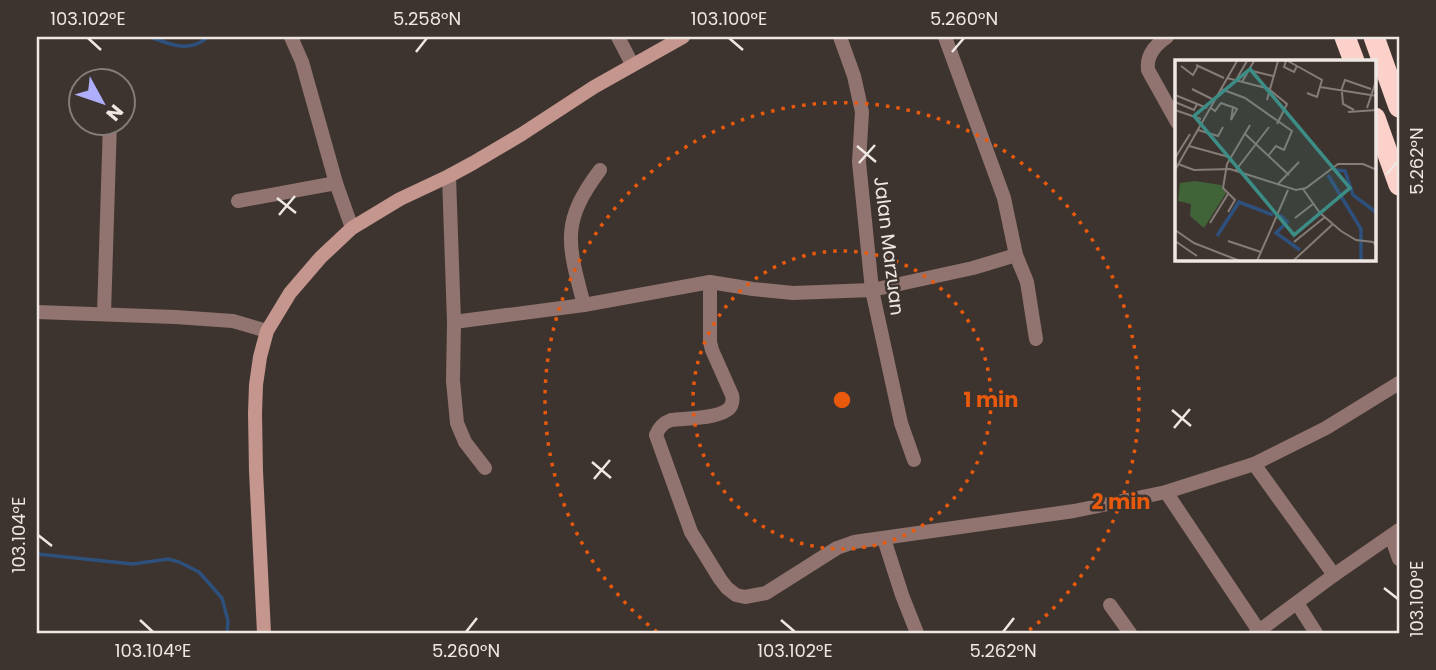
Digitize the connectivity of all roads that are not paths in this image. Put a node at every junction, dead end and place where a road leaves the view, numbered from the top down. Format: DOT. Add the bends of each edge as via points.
graph roads {
  1 [pos="290,37"];
  2 [pos="618,37"];
  3 [pos="683,37"];
  4 [pos="840,37"];
  5 [pos="944,37"];
  6 [pos="1167,37"];
  7 [pos="1345,37"];
  8 [pos="1374,37"];
  9 [pos="1354,60"];
  10 [pos="632,64"];
  11 [pos="1399,107"];
  12 [pos="1175,118"];
  13 [pos="1376,121"];
  14 [pos="110,136"];
  15 [pos="600,170"];
  16 [pos="449,176"];
  17 [pos="336,183"];
  18 [pos="1399,185"];
  19 [pos="239,201"];
  20 [pos="352,228"];
  21 [pos="1016,255"];
  22 [pos="710,282"];
  23 [pos="872,290"];
  24 [pos="584,305"];
  25 [pos="37,312"];
  26 [pos="104,314"];
  27 [pos="454,321"];
  28 [pos="267,331"];
  29 [pos="1035,339"];
  30 [pos="1399,383"];
  31 [pos="914,460"];
  32 [pos="1254,464"];
  33 [pos="485,468"];
  34 [pos="1166,492"];
  35 [pos="1395,533"];
  36 [pos="884,538"];
  37 [pos="1399,559"];
  38 [pos="1334,575"];
  39 [pos="1297,603"];
  40 [pos="1110,606"];
  41 [pos="1257,632"];
  42 [pos="264,633"];
  43 [pos="917,633"];
  44 [pos="1130,633"];
  45 [pos="1316,633"];
  1 -- 17 [label="street" via="302,62"];
  2 -- 10 [label="street"];
  3 -- 10 [label="street"];
  4 -- 23 [label="street, Jalan Marzuan" via="862,112 859,162"];
  5 -- 21 [label="street" via="1004,198"];
  6 -- 12 [label="street" via="1153,49 1147,63"];
  7 -- 9 [label="highway"];
  8 -- 11 [label="highway"];
  10 -- 16 [label="street"];
  13 -- 18 [label="highway"];
  14 -- 26 [label="street"];
  15 -- 24 [label="street" via="585,189 569,237"];
  16 -- 20 [label="street"];
  16 -- 27 [label="street"];
  17 -- 19 [label="street"];
  17 -- 20 [label="street"];
  20 -- 28 [label="street" via="305,274"];
  21 -- 23 [label="street"];
  21 -- 29 [label="street" via="1027,282"];
  22 -- 23 [label="street" via="793,293"];
  22 -- 24 [label="street"];
  22 -- 36 [label="street" via="710,342 733,403 720,414 664,422 656,435 691,531 720,579 736,595 757,596 837,548"];
  23 -- 31 [label="street, Jalan Marzuan" via="901,423"];
  24 -- 27 [label="street"];
  25 -- 26 [label="street"];
  26 -- 28 [label="street" via="233,321"];
  27 -- 33 [label="street" via="457,423"];
  28 -- 42 [label="street" via="255,413"];
  30 -- 32 [label="street" via="1326,428"];
  32 -- 34 [label="street"];
  32 -- 38 [label="street"];
  34 -- 36 [label="street" via="1074,511"];
  34 -- 41 [label="street"];
  35 -- 37 [label="street"];
  35 -- 38 [label="street"];
  36 -- 43 [label="street"];
  38 -- 39 [label="street"];
  39 -- 41 [label="street"];
  39 -- 45 [label="street"];
  40 -- 44 [label="street"];
}
